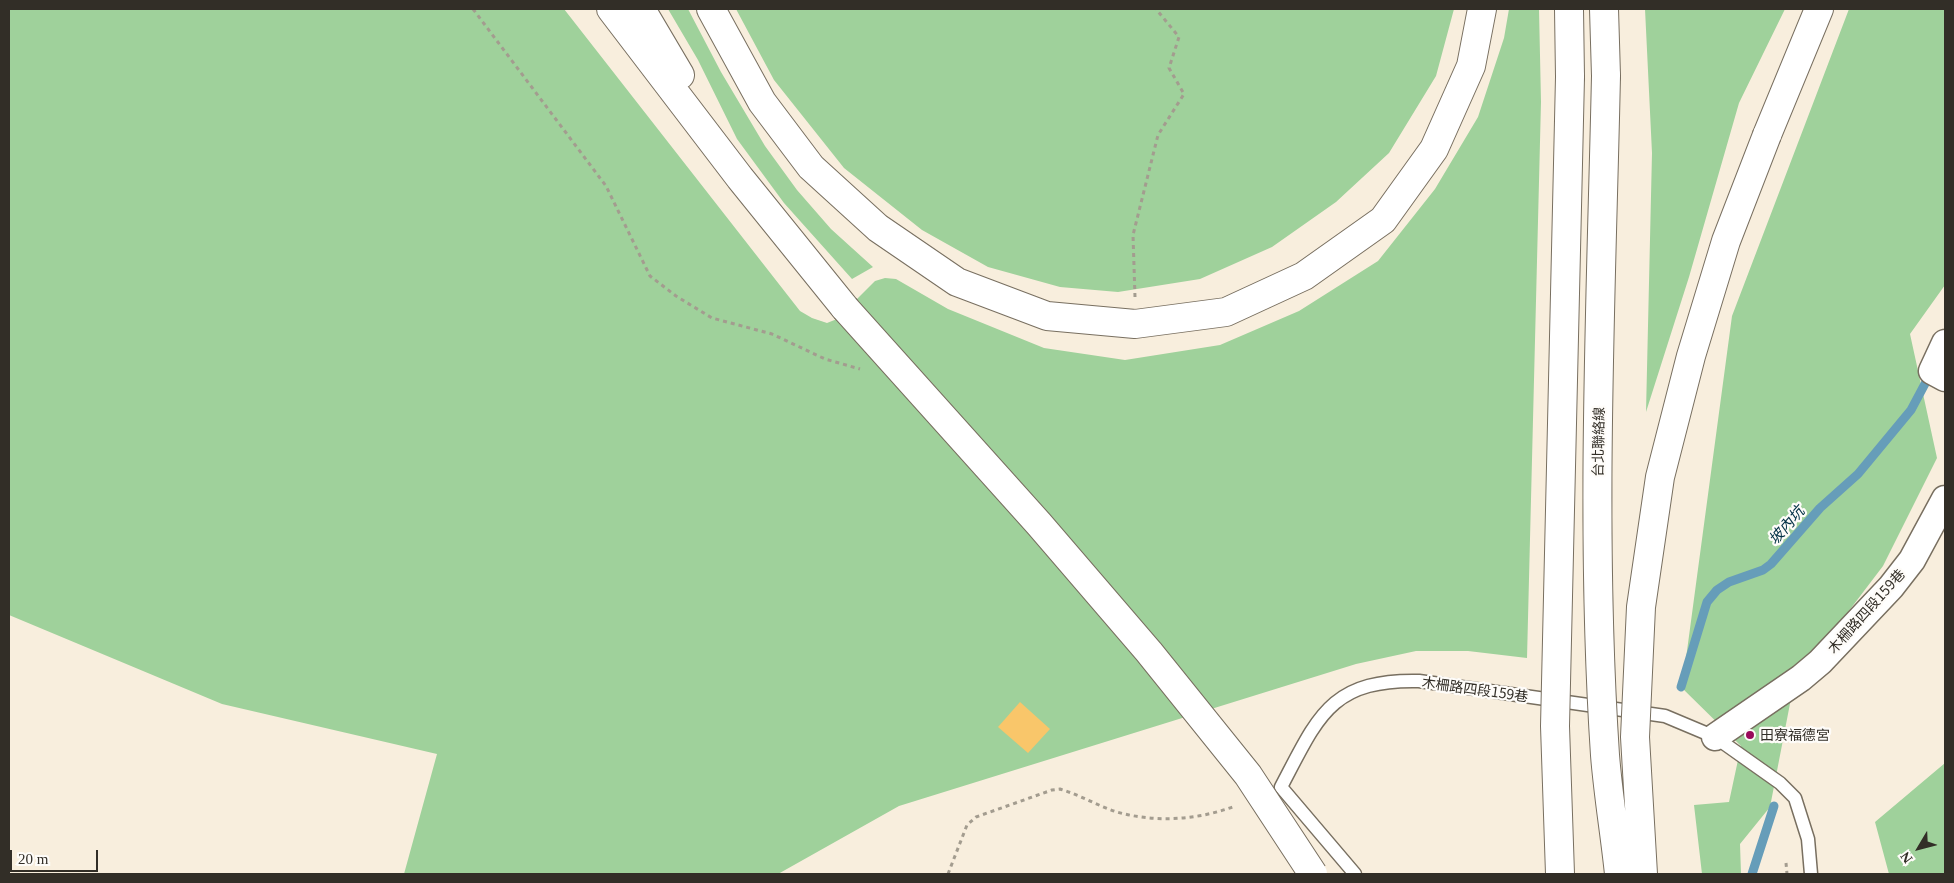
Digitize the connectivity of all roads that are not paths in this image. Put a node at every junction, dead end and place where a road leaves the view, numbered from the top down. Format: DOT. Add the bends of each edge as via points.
graph roads {
  1 [pos="610,9"];
  2 [pos="641,9"];
  3 [pos="710,9"];
  4 [pos="1482,9"];
  5 [pos="1569,9"];
  6 [pos="1604,9"];
  7 [pos="1820,9"];
  8 [pos="740,178"];
  9 [pos="1945,343"];
  10 [pos="1945,378"];
  11 [pos="1945,499"];
  12 [pos="1715,737"];
  13 [pos="1314,874"];
  14 [pos="1355,874"];
  15 [pos="1560,874"];
  16 [pos="1619,874"];
  17 [pos="1643,874"];
  18 [pos="1811,874"];
  1 -- 8 [label="highway"];
  2 -- 8 [label="highway"];
  3 -- 4 [label="highway" via="762,102 805,160 878,228 957,282 1046,316 1136,324 1226,312 1304,276 1383,220 1434,149 1471,66"];
  5 -- 15 [label="highway, bridge" via="1555,726"];
  6 -- 16 [label="highway, 台北聯絡線, bridge" via="1606,76 1598,466 1599,605 1605,756"];
  7 -- 17 [label="highway, bridge" via="1726,241 1691,356 1660,477 1641,607 1636,728"];
  8 -- 13 [label="highway, bridge" via="845,308 1150,652 1248,775"];
  9 -- 10 [label="street" via="1932,371"];
  11 -- 12 [label="street, 木柵路四段159巷" via="1912,560 1820,662"];
  12 -- 14 [label="lane, 木柵路四段159巷" via="1665,716 1419,681 1392,680 1348,692 1331,705 1310,732 1282,787"];
  12 -- 18 [label="lane, 木柵路四段159巷" via="1796,798 1808,839"];
}
